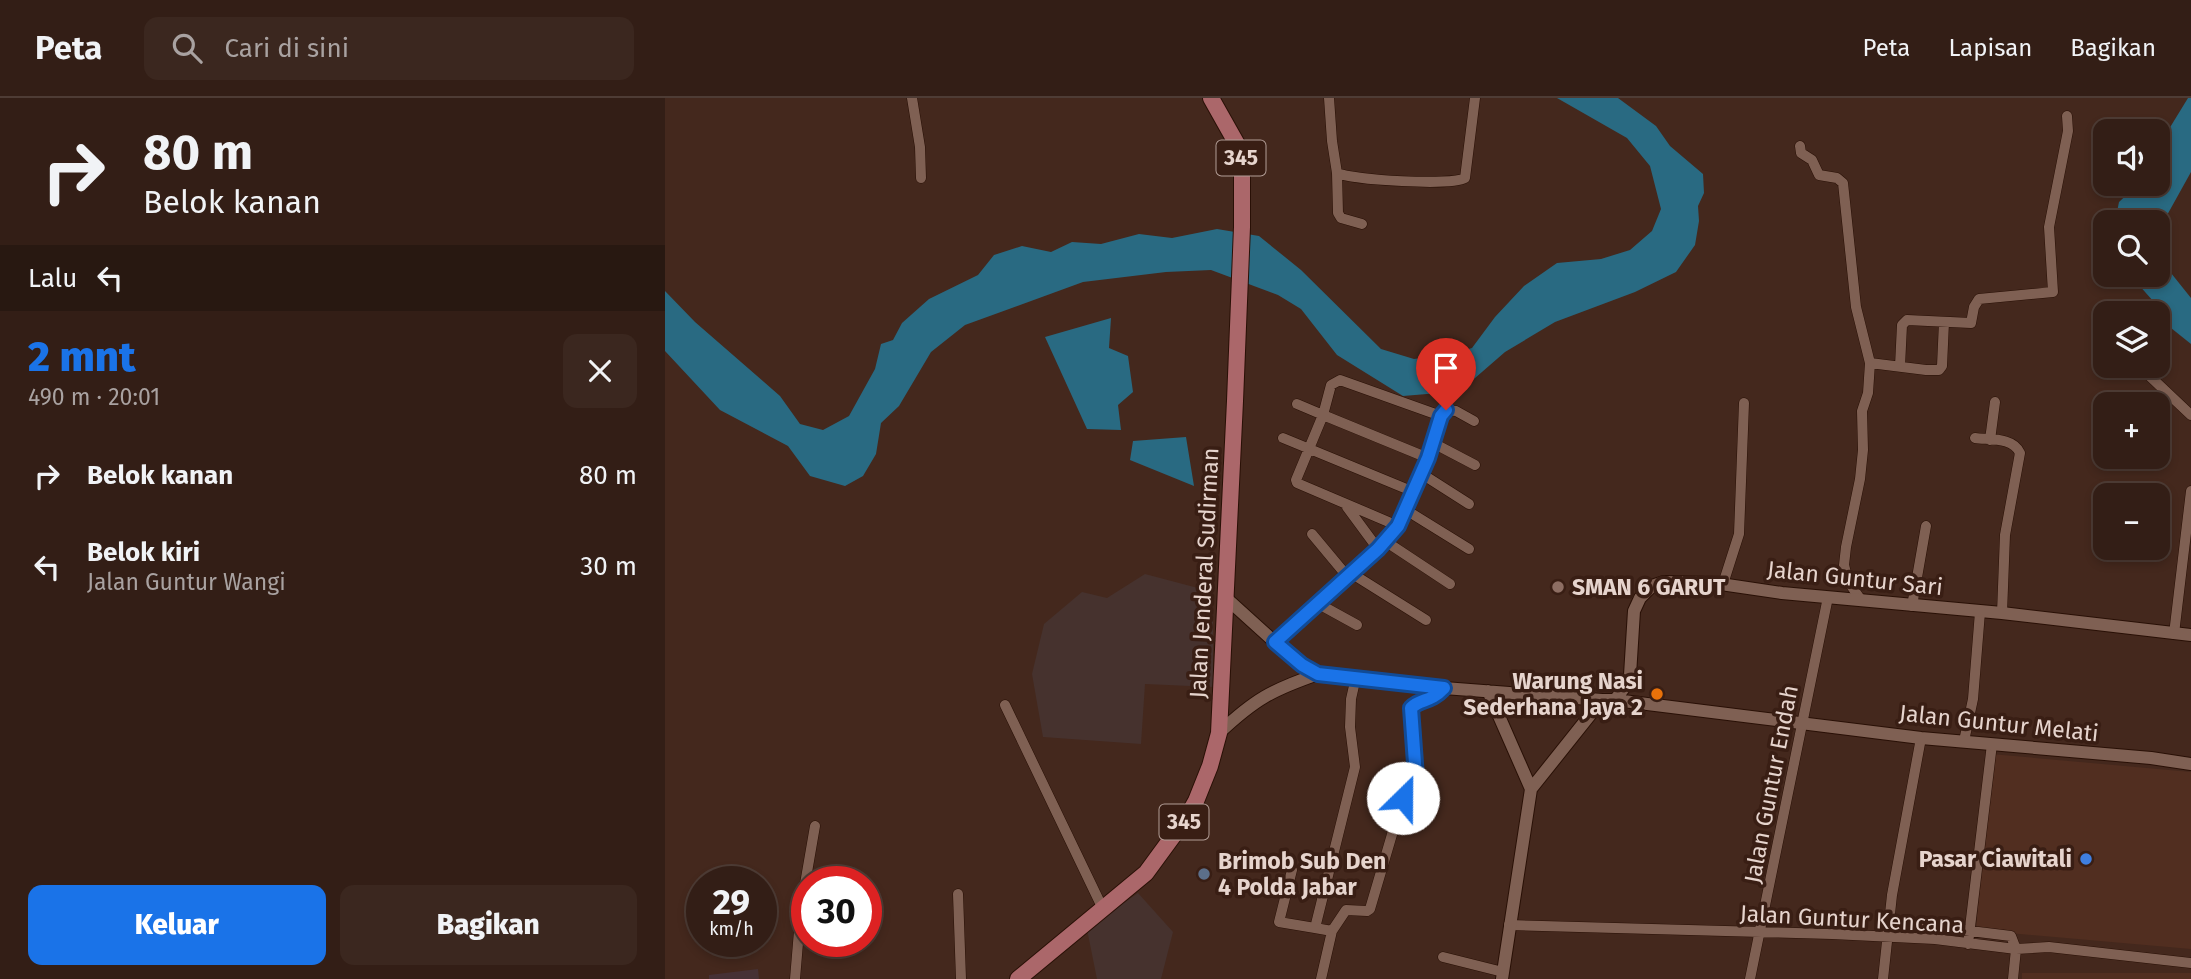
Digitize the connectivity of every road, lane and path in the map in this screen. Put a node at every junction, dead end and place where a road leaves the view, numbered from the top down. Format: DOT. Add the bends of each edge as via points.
graph roads {
  1 [pos="912,98"];
  2 [pos="1211,98"];
  3 [pos="1329,98"];
  4 [pos="1475,98"];
  5 [pos="2067,116"];
  6 [pos="1800,146"];
  7 [pos="1337,173"];
  8 [pos="921,178"];
  9 [pos="1362,224"];
  10 [pos="1944,322"];
  11 [pos="1870,363"];
  12 [pos="1900,366"];
  13 [pos="2152,378"];
  14 [pos="1994,402"];
  15 [pos="1744,403"];
  16 [pos="1297,404"];
  17 [pos="1323,415"];
  18 [pos="2191,415"];
  19 [pos="1441,416"];
  20 [pos="1474,421"];
  21 [pos="1283,438"];
  22 [pos="1975,438"];
  23 [pos="1990,440"];
  24 [pos="1433,443"];
  25 [pos="1308,447"];
  26 [pos="1428,458"];
  27 [pos="1475,465"];
  28 [pos="1422,474"];
  29 [pos="2191,491"];
  30 [pos="1414,492"];
  31 [pos="1469,504"];
  32 [pos="1346,506"];
  33 [pos="1406,510"];
  34 [pos="1398,526"];
  35 [pos="1926,526"];
  36 [pos="1313,534"];
  37 [pos="1381,545"];
  38 [pos="1469,549"];
  39 [pos="1349,574"];
  40 [pos="2186,574"];
  41 [pos="1450,584"];
  42 [pos="1723,584"];
  43 [pos="1828,597"];
  44 [pos="1226,598"];
  45 [pos="1861,600"];
  46 [pos="1317,603"];
  47 [pos="1912,606"];
  48 [pos="1980,612"];
  49 [pos="2002,613"];
  50 [pos="1426,620"];
  51 [pos="1357,625"];
  52 [pos="2174,634"];
  53 [pos="2191,635"];
  54 [pos="1275,642"];
  55 [pos="1318,674"];
  56 [pos="1356,677"];
  57 [pos="1444,688"];
  58 [pos="1488,691"];
  59 [pos="1609,700"];
  60 [pos="1005,705"];
  61 [pos="1802,723"];
  62 [pos="1219,733"];
  63 [pos="1921,737"];
  64 [pos="1964,741"];
  65 [pos="1992,744"];
  66 [pos="2191,764"];
  67 [pos="1531,789"];
  68 [pos="815,827"];
  69 [pos="1292,870"];
  70 [pos="958,894"];
  71 [pos="1103,909"];
  72 [pos="1888,921"];
  73 [pos="1509,925"];
  74 [pos="1315,928"];
  75 [pos="1970,930"];
  76 [pos="1332,931"];
  77 [pos="1761,932"];
  78 [pos="1886,937"];
  79 [pos="1968,944"];
  80 [pos="2016,949"];
  81 [pos="1443,957"];
  82 [pos="2191,963"];
  83 [pos="1503,976"];
  84 [pos="795,979"];
  85 [pos="961,979"];
  86 [pos="1018,979"];
  87 [pos="1321,979"];
  88 [pos="1750,979"];
  89 [pos="1882,979"];
  90 [pos="2013,979"];
  1 -- 8 [label="street"];
  2 -- 44 [label="main road, Jalan Jenderal Sudirman / 345" via="1233,134 1241,159"];
  3 -- 7 [label="street"];
  4 -- 7 [label="street" via="1463,180 1405,181"];
  5 -- 10 [label="street" via="2049,227 2053,292 1979,299 1971,323"];
  6 -- 11 [label="street" via="1819,175 1843,183 1856,307"];
  7 -- 9 [label="street" via="1338,213"];
  10 -- 12 [label="street" via="1905,322"];
  10 -- 12 [label="street" via="1940,369"];
  11 -- 12 [label="street"];
  11 -- 45 [label="street" via="1862,411 1860,479 1844,565"];
  13 -- 18 [label="street"];
  14 -- 23 [label="street"];
  15 -- 42 [label="street" via="1739,534"];
  16 -- 17 [label="street"];
  17 -- 19 [label="street" via="1331,385 1340,380"];
  17 -- 25 [label="street"];
  17 -- 26 [label="street"];
  19 -- 20 [label="street" via="1453,410"];
  19 -- 24 [label="street"];
  21 -- 25 [label="street"];
  22 -- 23 [label="street"];
  23 -- 49 [label="street" via="2011,443 2020,453 2005,535"];
  24 -- 26 [label="street"];
  24 -- 27 [label="street"];
  25 -- 30 [label="street"];
  25 -- 32 [label="street" via="1297,483"];
  26 -- 28 [label="street"];
  28 -- 30 [label="street"];
  28 -- 31 [label="street"];
  29 -- 40 [label="street"];
  30 -- 33 [label="street"];
  32 -- 34 [label="street"];
  32 -- 37 [label="street"];
  33 -- 34 [label="street"];
  33 -- 38 [label="street"];
  34 -- 37 [label="street"];
  35 -- 47 [label="street"];
  36 -- 39 [label="street"];
  37 -- 39 [label="street"];
  37 -- 41 [label="street"];
  39 -- 46 [label="street"];
  39 -- 50 [label="street"];
  40 -- 52 [label="street"];
  42 -- 43 [label="street, Jalan Guntur Sari"];
  42 -- 59 [label="street, Jalan Guntur Sari" via="1664,582 1640,598 1634,611 1630,675 1624,688"];
  43 -- 45 [label="street, Jalan Guntur Sari"];
  43 -- 61 [label="street, Jalan Guntur Endah"];
  44 -- 54 [label="street"];
  44 -- 62 [label="main road, Jalan Jenderal Sudirman / 345"];
  45 -- 47 [label="street, Jalan Guntur Sari"];
  46 -- 51 [label="street"];
  46 -- 54 [label="street"];
  47 -- 48 [label="street, Jalan Guntur Sari"];
  48 -- 49 [label="street, Jalan Guntur Sari"];
  48 -- 64 [label="street" via="1973,699"];
  49 -- 52 [label="street, Jalan Guntur Sari"];
  52 -- 53 [label="street, Jalan Guntur Sari"];
  54 -- 55 [label="street"];
  55 -- 56 [label="street, Jalan Guntur Melati"];
  55 -- 62 [label="street" via="1278,688 1246,707"];
  56 -- 57 [label="street, Jalan Guntur Melati"];
  56 -- 74 [label="street" via="1350,719 1355,766"];
  57 -- 58 [label="street, Jalan Guntur Melati"];
  57 -- 76 [label="street" via="1411,708 1416,777 1406,786 1370,909 1347,910"];
  58 -- 59 [label="street, Jalan Guntur Melati"];
  58 -- 67 [label="street"];
  59 -- 61 [label="street, Jalan Guntur Melati"];
  59 -- 67 [label="street, Jalan Guntur Sari"];
  60 -- 71 [label="street"];
  61 -- 63 [label="street, Jalan Guntur Melati"];
  61 -- 77 [label="street, Jalan Guntur Endah"];
  62 -- 71 [label="main road, Jalan Jenderal Sudirman / 345" via="1187,817 1146,873"];
  63 -- 64 [label="street, Jalan Guntur Melati"];
  63 -- 72 [label="street"];
  64 -- 65 [label="street, Jalan Guntur Melati"];
  65 -- 66 [label="street, Jalan Guntur Melati"];
  65 -- 75 [label="street"];
  67 -- 73 [label="street"];
  68 -- 84 [label="street"];
  69 -- 74 [label="street" via="1279,922"];
  70 -- 85 [label="street"];
  71 -- 86 [label="main road, Jalan Jenderal Sudirman / 345"];
  72 -- 75 [label="street"];
  72 -- 78 [label="street"];
  73 -- 77 [label="street, Jalan Guntur Kencana"];
  73 -- 83 [label="street"];
  74 -- 76 [label="street"];
  75 -- 79 [label="street"];
  75 -- 80 [label="street" via="2011,936"];
  76 -- 87 [label="street"];
  77 -- 78 [label="street, Jalan Guntur Kencana"];
  77 -- 88 [label="street, Jalan Guntur Endah"];
  78 -- 79 [label="street, Jalan Guntur Kencana"];
  78 -- 89 [label="street"];
  79 -- 80 [label="street, Jalan Guntur Kencana"];
  80 -- 82 [label="street, Jalan Guntur Kencana" via="2049,947"];
  80 -- 90 [label="street"];
  81 -- 83 [label="street"];
}
